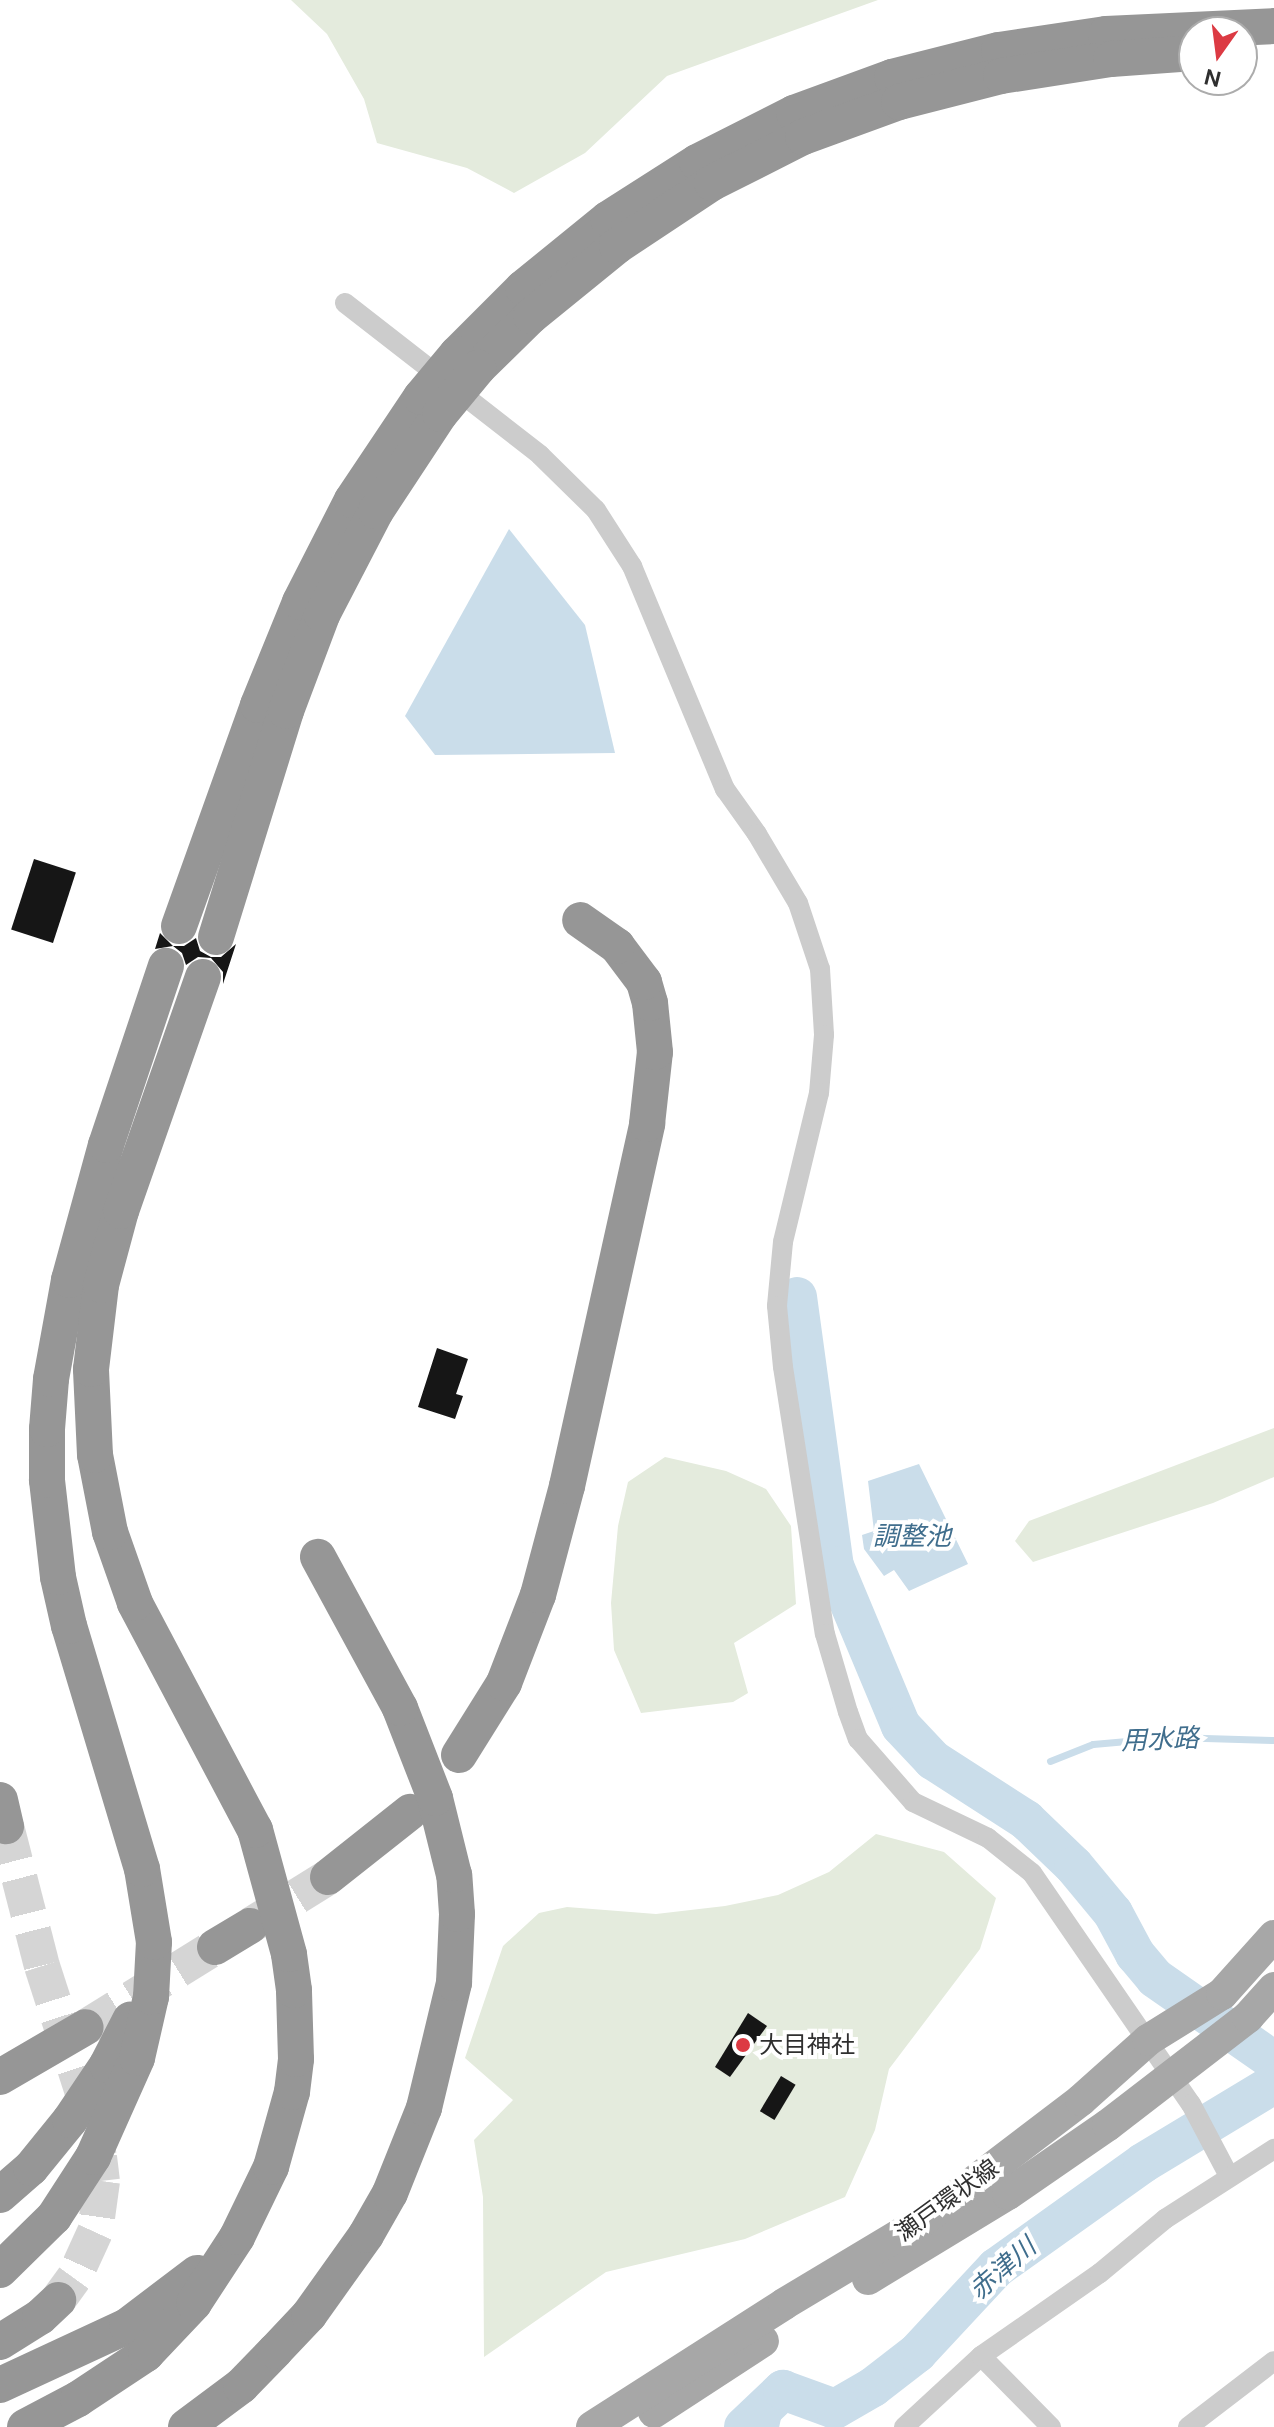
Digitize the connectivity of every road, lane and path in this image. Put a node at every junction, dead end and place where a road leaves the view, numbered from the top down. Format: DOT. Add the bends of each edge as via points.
graph roads {
  1 [pos="1274,26"];
  2 [pos="1178,54"];
  3 [pos="345,303"];
  4 [pos="468,361"];
  5 [pos="431,406"];
  6 [pos="580,920"];
  7 [pos="179,926"];
  8 [pos="216,937"];
  9 [pos="166,966"];
  10 [pos="203,977"];
  11 [pos="318,1557"];
  12 [pos="459,1755"];
  13 [pos="410,1812"];
  14 [pos="328,1877"];
  15 [pos="149,1905"];
  16 [pos="250,1926"];
  17 [pos="1274,1936"];
  18 [pos="215,1947"];
  19 [pos="1274,1988"];
  20 [pos="86,2027"];
  21 [pos="1148,2040"];
  22 [pos="1173,2076"];
  23 [pos="0,2077"];
  24 [pos="1274,2149"];
  25 [pos="1229,2176"];
  26 [pos="0,2195"];
  27 [pos="256,2200"];
  28 [pos="0,2270"];
  29 [pos="58,2300"];
  30 [pos="0,2342"];
  31 [pos="981,2356"];
  32 [pos="1274,2361"];
  33 [pos="0,2385"];
  34 [pos="25,2427"];
  35 [pos="186,2427"];
  36 [pos="592,2427"];
  37 [pos="629,2427"];
  38 [pos="904,2427"];
  39 [pos="1051,2427"];
  40 [pos="1188,2427"];
  1 -- 4 [label="highway" via="1106,34 1037,43 945,62 819,103 745,135 608,219 523,288"];
  2 -- 4 [label="highway" via="1001,76 899,102 803,137 712,183 617,246"];
  3 -- 21 [label="street" via="540,455 596,510 632,566 725,789 798,903 820,969 824,1035 819,1093 783,1242 777,1306 835,1674 858,1739 879,1765 913,1802 988,1838 1032,1873"];
  4 -- 5 [label="highway, bridge"];
  5 -- 7 [label="highway" via="352,500 300,602"];
  5 -- 8 [label="highway" via="322,615 286,711"];
  6 -- 12 [label="highway" via="617,946 644,982 655,1052 647,1124 538,1595 504,1683"];
  9 -- 15 [label="highway" via="72,1267 47,1429 51,1526 69,1626"];
  10 -- 27 [label="highway" via="109,1251 94,1327 91,1411 102,1495 122,1569 152,1639 239,1793 286,1940 296,2059 282,2131"];
  11 -- 35 [label="highway" via="400,1708 435,1798 454,1875 454,1983 424,2108 390,2193 366,2235 309,2315 241,2386"];
  13 -- 14 [label="highway"];
  15 -- 26 [label="highway" via="146,1965 119,2042 51,2145"];
  15 -- 28 [label="highway" via="154,1942 151,1997 125,2090 75,2187 30,2244"];
  16 -- 18 [label="highway"];
  17 -- 21 [label="main road, 瀬戸環状線" via="1222,1994"];
  19 -- 22 [label="main road, 瀬戸環状線" via="1248,2017"];
  20 -- 23 [label="highway"];
  21 -- 22 [label="street"];
  21 -- 36 [label="main road, 瀬戸環状線" via="1081,2100 921,2222"];
  22 -- 25 [label="street"];
  22 -- 37 [label="main road, 瀬戸環状線" via="1008,2194 791,2322"];
  24 -- 25 [label="street"];
  25 -- 31 [label="street"];
  27 -- 33 [label="highway" via="211,2259 161,2304 82,2350"];
  27 -- 34 [label="highway" via="217,2272 171,2330 114,2376"];
  29 -- 30 [label="highway"];
  31 -- 38 [label="street"];
  31 -- 39 [label="street"];
  32 -- 40 [label="street"];
}
